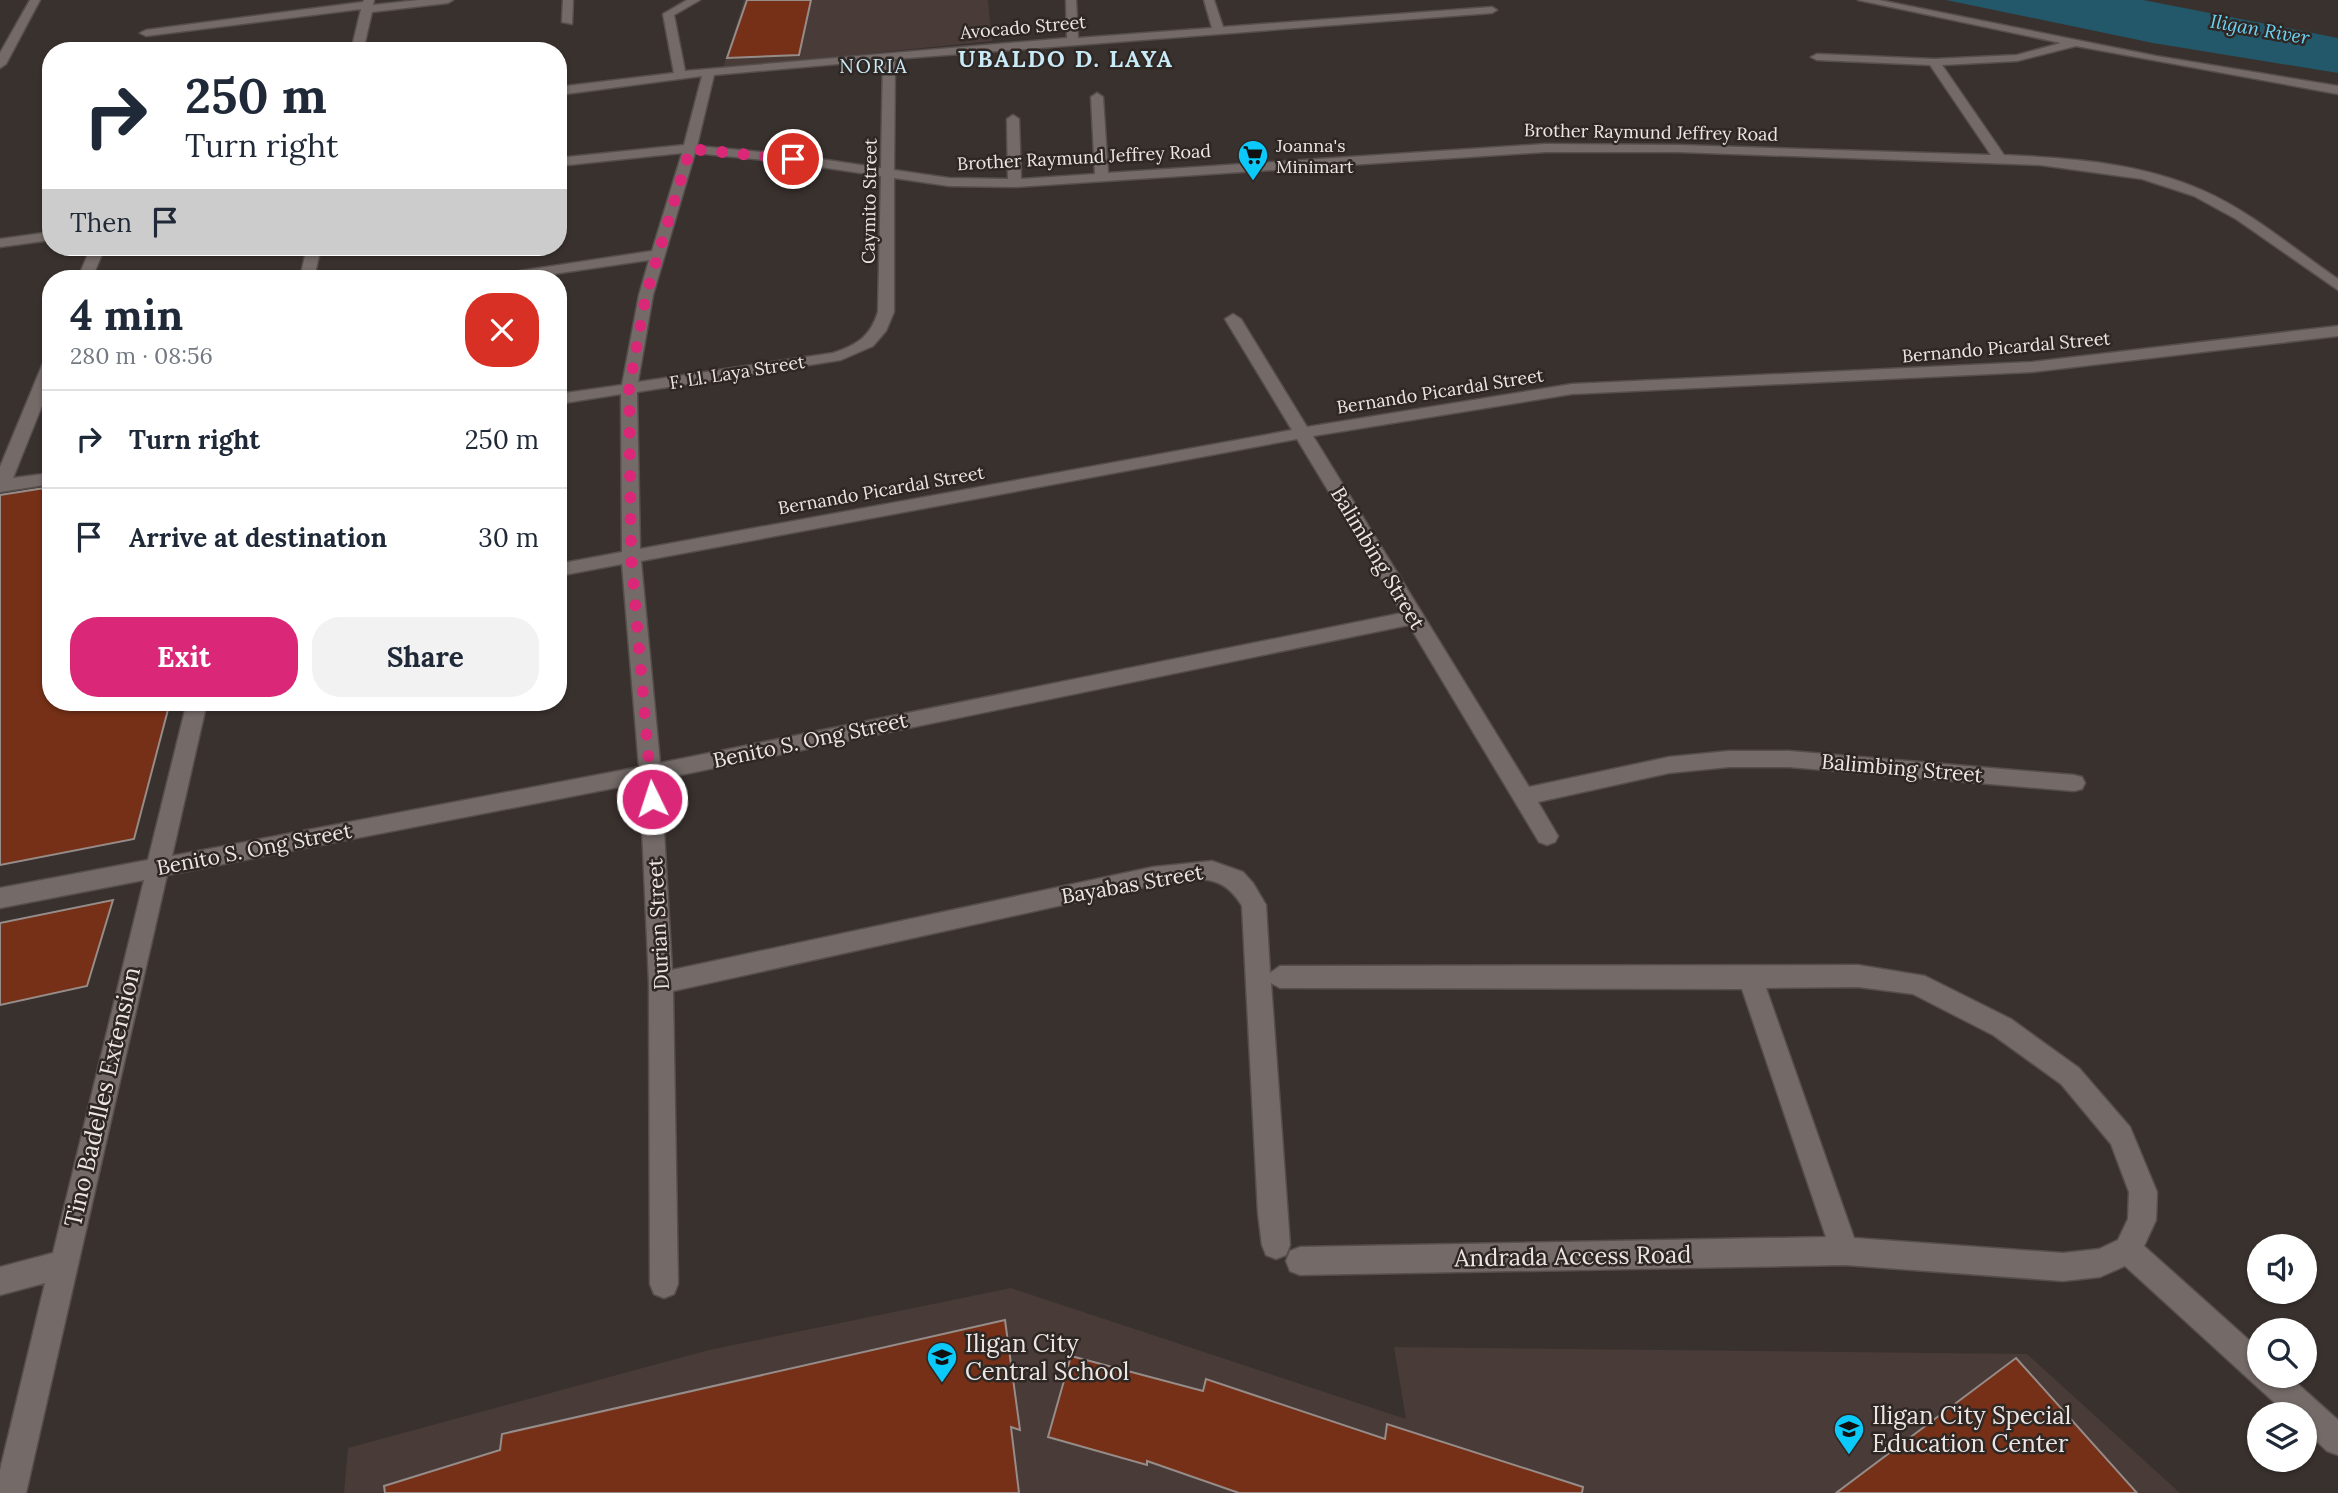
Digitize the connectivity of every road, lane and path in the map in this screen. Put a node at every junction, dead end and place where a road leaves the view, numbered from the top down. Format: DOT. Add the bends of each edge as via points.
graph roads {
  1 [pos="35,0"];
  2 [pos="448,0"];
  3 [pos="568,0"];
  4 [pos="695,0"];
  5 [pos="1071,0"];
  6 [pos="1209,0"];
  7 [pos="1448,0"];
  8 [pos="1863,0"];
  9 [pos="368,5"];
  10 [pos="1492,10"];
  11 [pos="1443,15"];
  12 [pos="568,22"];
  13 [pos="1218,30"];
  14 [pos="146,33"];
  15 [pos="1073,41"];
  16 [pos="359,42"];
  17 [pos="2077,43"];
  18 [pos="890,57"];
  19 [pos="1817,57"];
  20 [pos="1934,62"];
  21 [pos="0,64"];
  22 [pos="709,72"];
  23 [pos="680,76"];
  24 [pos="567,90"];
  25 [pos="2338,90"];
  26 [pos="1097,97"];
  27 [pos="1013,118"];
  28 [pos="690,149"];
  29 [pos="2000,159"];
  30 [pos="567,161"];
  31 [pos="890,174"];
  32 [pos="1102,178"];
  33 [pos="1015,183"];
  34 [pos="42,237"];
  35 [pos="0,243"];
  36 [pos="659,254"];
  37 [pos="552,270"];
  38 [pos="2338,286"];
  39 [pos="1233,319"];
  40 [pos="2338,331"];
  41 [pos="872,342"];
  42 [pos="42,385"];
  43 [pos="629,388"];
  44 [pos="567,398"];
  45 [pos="1302,433"];
  46 [pos="42,479"];
  47 [pos="0,486"];
  48 [pos="631,556"];
  49 [pos="567,568"];
  50 [pos="1414,617"];
  51 [pos="195,711"];
  52 [pos="650,773"];
  53 [pos="2074,782"];
  54 [pos="1523,797"];
  55 [pos="1547,836"];
  56 [pos="157,868"];
  57 [pos="0,898"];
  58 [pos="1280,977"];
  59 [pos="1750,978"];
  60 [pos="661,984"];
  61 [pos="1276,1245"];
  62 [pos="2128,1250"];
  63 [pos="1845,1251"];
  64 [pos="1300,1261"];
  65 [pos="62,1265"];
  66 [pos="0,1281"];
  67 [pos="664,1284"];
  68 [pos="2247,1358"];
  69 [pos="2280,1388"];
  70 [pos="2338,1440"];
  71 [pos="10,1493"];
  1 -- 21 [label="street"];
  2 -- 9 [label="street"];
  3 -- 12 [label="street"];
  4 -- 23 [label="street" via="668,14"];
  5 -- 15 [label="street"];
  6 -- 13 [label="street"];
  7 -- 11 [label="street"];
  8 -- 17 [label="street"];
  9 -- 14 [label="street"];
  9 -- 16 [label="street"];
  10 -- 11 [label="street, Avocado Street"];
  11 -- 13 [label="street, Avocado Street"];
  13 -- 15 [label="street, Avocado Street"];
  15 -- 18 [label="street, Avocado Street"];
  17 -- 20 [label="street" via="2017,58"];
  17 -- 25 [label="street"];
  18 -- 22 [label="street, Avocado Street"];
  18 -- 31 [label="street, Caymito Street"];
  19 -- 20 [label="street"];
  20 -- 29 [label="street"];
  22 -- 23 [label="street, Avocado Street"];
  22 -- 28 [label="street, Durian Street"];
  23 -- 24 [label="street, Avocado Street"];
  26 -- 32 [label="street"];
  27 -- 33 [label="street"];
  28 -- 30 [label="street, Brother Raymund Jeffrey Road"];
  28 -- 31 [label="street, Brother Raymund Jeffrey Road"];
  28 -- 36 [label="street, Durian Street"];
  29 -- 32 [label="street, Brother Raymund Jeffrey Road" via="1545,148"];
  29 -- 38 [label="street, Brother Raymund Jeffrey Road" via="2140,173 2180,186 2227,210"];
  31 -- 33 [label="street, Brother Raymund Jeffrey Road" via="949,182"];
  31 -- 41 [label="street, Caymito Street" via="886,312"];
  32 -- 33 [label="street, Brother Raymund Jeffrey Road"];
  34 -- 35 [label="street"];
  36 -- 37 [label="street"];
  36 -- 43 [label="street, Durian Street"];
  39 -- 45 [label="street, Balimbing Street"];
  40 -- 45 [label="street, Bernando Picardal Street" via="2032,367 1572,389"];
  41 -- 43 [label="street, F. Ll. Laya Street" via="835,357"];
  42 -- 47 [label="street"];
  43 -- 44 [label="street, F. Ll. Laya Street"];
  43 -- 48 [label="street, Durian Street"];
  45 -- 48 [label="street, Bernando Picardal Street"];
  45 -- 50 [label="street, Balimbing Street"];
  46 -- 47 [label="street"];
  48 -- 49 [label="street, Bernando Picardal Street"];
  48 -- 52 [label="street, Durian Street"];
  50 -- 52 [label="street, Benito S. Ong Street"];
  50 -- 54 [label="street, Balimbing Street"];
  51 -- 56 [label="street, Tino Badelles Extension"];
  52 -- 56 [label="street, Benito S. Ong Street"];
  52 -- 60 [label="street, Durian Street"];
  53 -- 54 [label="street, Balimbing Street" via="1789,759 1729,759 1669,765"];
  54 -- 55 [label="street, Balimbing Street"];
  56 -- 57 [label="street, Benito S. Ong Street"];
  56 -- 65 [label="street, Tino Badelles Extension"];
  58 -- 59 [label="street"];
  59 -- 62 [label="street" via="1858,976 1916,984 2002,1027 2070,1076 2121,1136 2143,1192 2142,1220"];
  59 -- 63 [label="street"];
  60 -- 61 [label="street, Bayabas Street" via="1153,876 1215,869 1229,873 1245,886 1254,905"];
  60 -- 67 [label="street, Durian Street"];
  62 -- 63 [label="street, Andrada Access Road" via="2099,1263 2063,1268"];
  62 -- 68 [label="street"];
  63 -- 64 [label="street, Andrada Access Road"];
  65 -- 66 [label="street"];
  65 -- 71 [label="street, Tino Badelles Extension"];
  69 -- 70 [label="street"];
}
